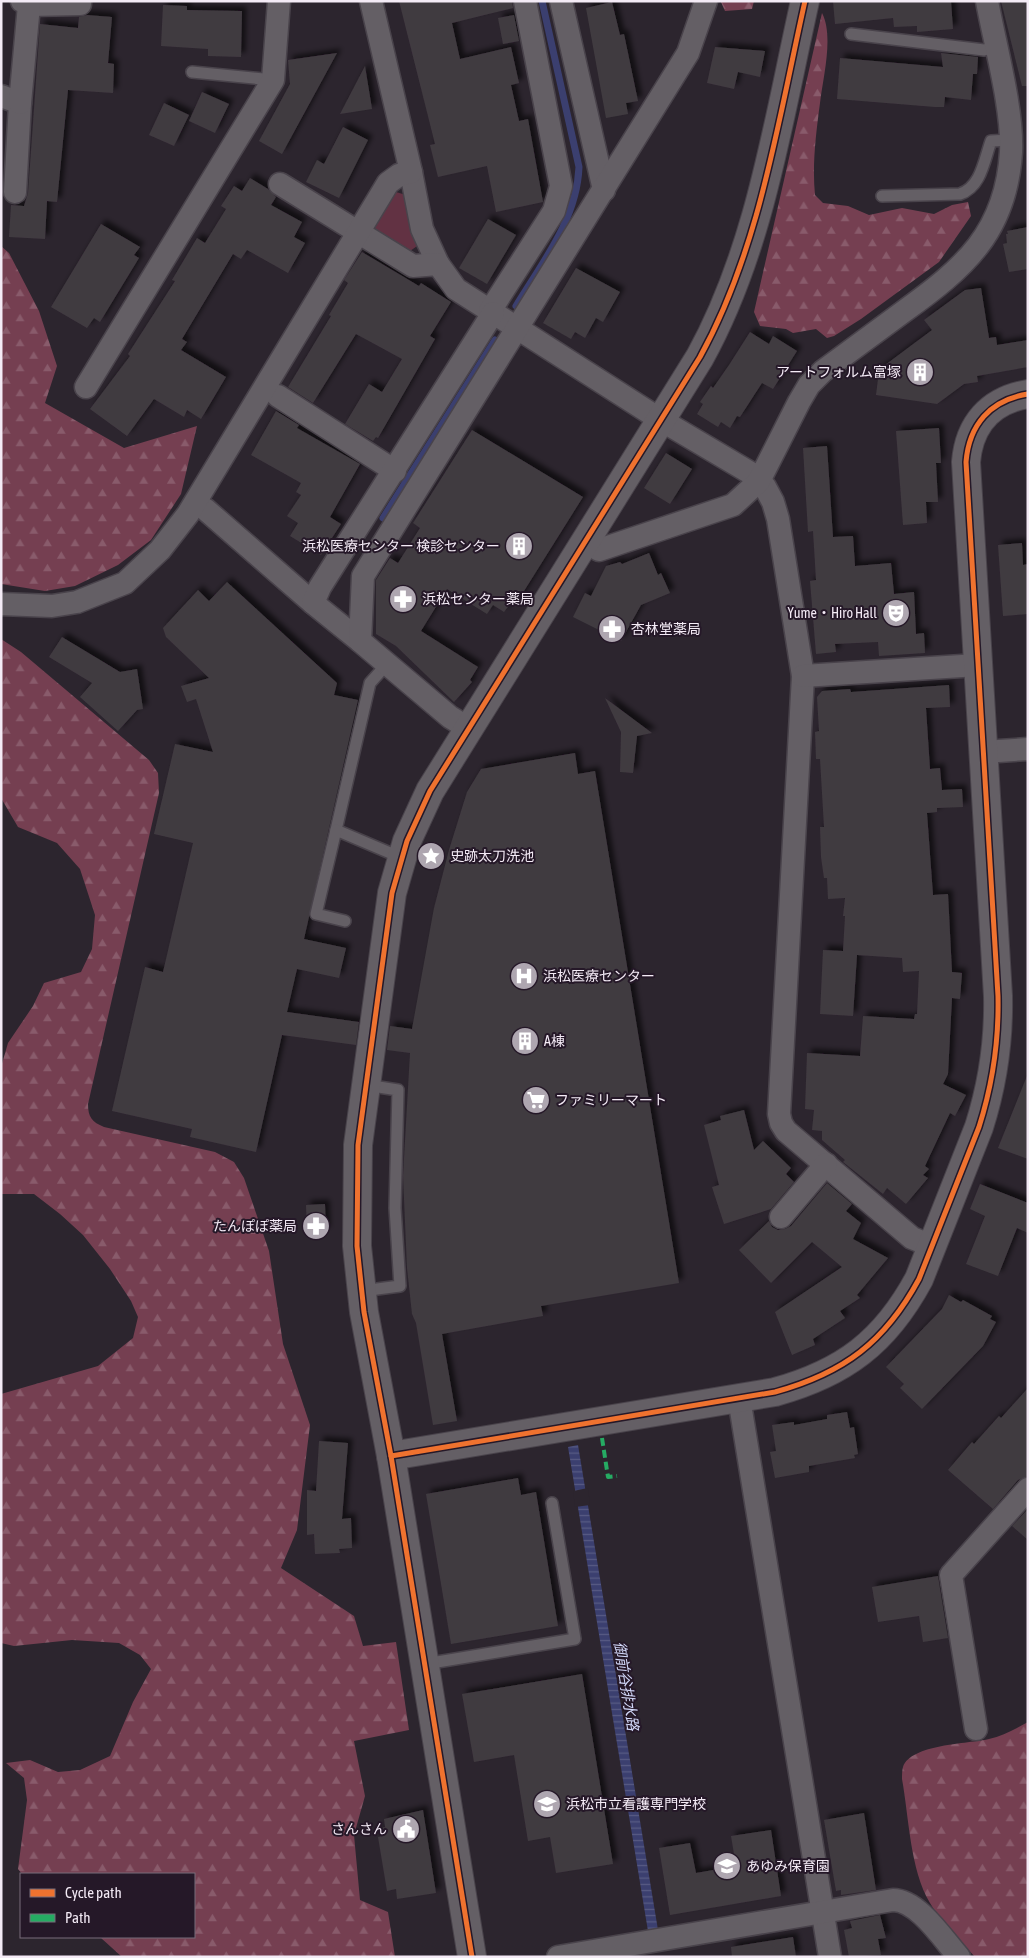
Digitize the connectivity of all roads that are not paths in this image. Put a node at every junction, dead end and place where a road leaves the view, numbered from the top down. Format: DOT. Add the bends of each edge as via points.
graph roads {
  1 [pos="80,1"];
  2 [pos="279,1"];
  3 [pos="371,1"];
  4 [pos="526,1"];
  5 [pos="561,1"];
  6 [pos="706,1"];
  7 [pos="805,1"];
  8 [pos="987,1"];
  9 [pos="26,3"];
  10 [pos="850,34"];
  11 [pos="995,47"];
  12 [pos="192,72"];
  13 [pos="273,80"];
  14 [pos="11,99"];
  15 [pos="1010,140"];
  16 [pos="412,172"];
  17 [pos="280,184"];
  18 [pos="604,190"];
  19 [pos="15,192"];
  20 [pos="882,196"];
  21 [pos="359,233"];
  22 [pos="438,264"];
  23 [pos="491,312"];
  24 [pos="518,329"];
  25 [pos="86,387"];
  26 [pos="1028,394"];
  27 [pos="278,396"];
  28 [pos="661,420"];
  29 [pos="395,470"];
  30 [pos="759,481"];
  31 [pos="204,509"];
  32 [pos="585,541"];
  33 [pos="313,603"];
  34 [pos="1,604"];
  35 [pos="360,641"];
  36 [pos="386,664"];
  37 [pos="978,665"];
  38 [pos="803,676"];
  39 [pos="468,728"];
  40 [pos="1028,749"];
  41 [pos="983,752"];
  42 [pos="336,830"];
  43 [pos="402,858"];
  44 [pos="345,921"];
  45 [pos="366,1085"];
  46 [pos="826,1164"];
  47 [pos="781,1217"];
  48 [pos="932,1246"];
  49 [pos="362,1291"];
  50 [pos="739,1398"];
  51 [pos="391,1456"];
  52 [pos="1028,1489"];
  53 [pos="552,1503"];
  54 [pos="425,1664"];
  55 [pos="976,1728"];
  56 [pos="823,1912"];
  57 [pos="671,1947"];
  58 [pos="641,1950"];
  59 [pos="472,1957"];
  60 [pos="558,1957"];
  61 [pos="830,1957"];
  62 [pos="959,1957"];
  1 -- 9 [label="street" via="80,4"];
  2 -- 13 [label="street"];
  3 -- 16 [label="street"];
  4 -- 23 [label="street" via="561,186 554,211"];
  5 -- 18 [label="street"];
  6 -- 18 [label="street" via="688,53"];
  7 -- 28 [label="street" via="747,249 718,322"];
  8 -- 11 [label="street"];
  9 -- 14 [label="street"];
  10 -- 11 [label="lane" via="984,50"];
  11 -- 15 [label="street"];
  12 -- 13 [label="lane"];
  13 -- 25 [label="street"];
  14 -- 19 [label="street"];
  15 -- 20 [label="lane" via="991,142 978,179 967,191 960,194"];
  15 -- 30 [label="street" via="1007,180 999,209 986,236 947,280 823,371 809,385"];
  16 -- 21 [label="street" via="399,175 388,183"];
  16 -- 22 [label="street" via="422,229"];
  17 -- 21 [label="street"];
  18 -- 24 [label="street"];
  21 -- 22 [label="street" via="413,266"];
  21 -- 34 [label="street" via="188,514 160,550 125,583 77,602 52,606"];
  22 -- 23 [label="street" via="456,288"];
  23 -- 24 [label="street"];
  23 -- 29 [label="street"];
  24 -- 28 [label="street"];
  24 -- 35 [label="street" via="363,576"];
  26 -- 37 [label="street" via="992,407 980,418 967,447"];
  27 -- 29 [label="street"];
  28 -- 30 [label="street" via="739,465"];
  28 -- 32 [label="street"];
  29 -- 33 [label="street"];
  30 -- 32 [label="street" via="734,505 599,550"];
  30 -- 38 [label="street" via="773,502 778,520"];
  31 -- 33 [label="street"];
  32 -- 39 [label="street"];
  33 -- 35 [label="street"];
  35 -- 36 [label="street"];
  36 -- 39 [label="street"];
  36 -- 42 [label="lane" via="370,683"];
  37 -- 38 [label="street"];
  37 -- 41 [label="street"];
  38 -- 46 [label="street" via="779,1114 786,1131"];
  39 -- 43 [label="street" via="430,791"];
  40 -- 41 [label="street"];
  41 -- 48 [label="street" via="998,996 997,1049 979,1127"];
  42 -- 43 [label="lane"];
  42 -- 44 [label="lane" via="316,914"];
  43 -- 45 [label="street" via="392,893"];
  45 -- 49 [label="street" via="356,1182 357,1246"];
  45 -- 49 [label="lane" via="398,1090 395,1199 400,1286"];
  46 -- 47 [label="street"];
  46 -- 48 [label="street" via="912,1238"];
  48 -- 50 [label="street" via="906,1303 871,1344 826,1374 801,1384"];
  49 -- 51 [label="street"];
  50 -- 51 [label="street"];
  50 -- 56 [label="street"];
  51 -- 54 [label="street"];
  52 -- 55 [label="street" via="951,1575"];
  53 -- 54 [label="lane" via="575,1639"];
  54 -- 59 [label="street"];
  56 -- 57 [label="street"];
  56 -- 61 [label="street"];
  56 -- 62 [label="street" via="901,1900 915,1908"];
  57 -- 58 [label="street"];
  58 -- 60 [label="street"];
}
